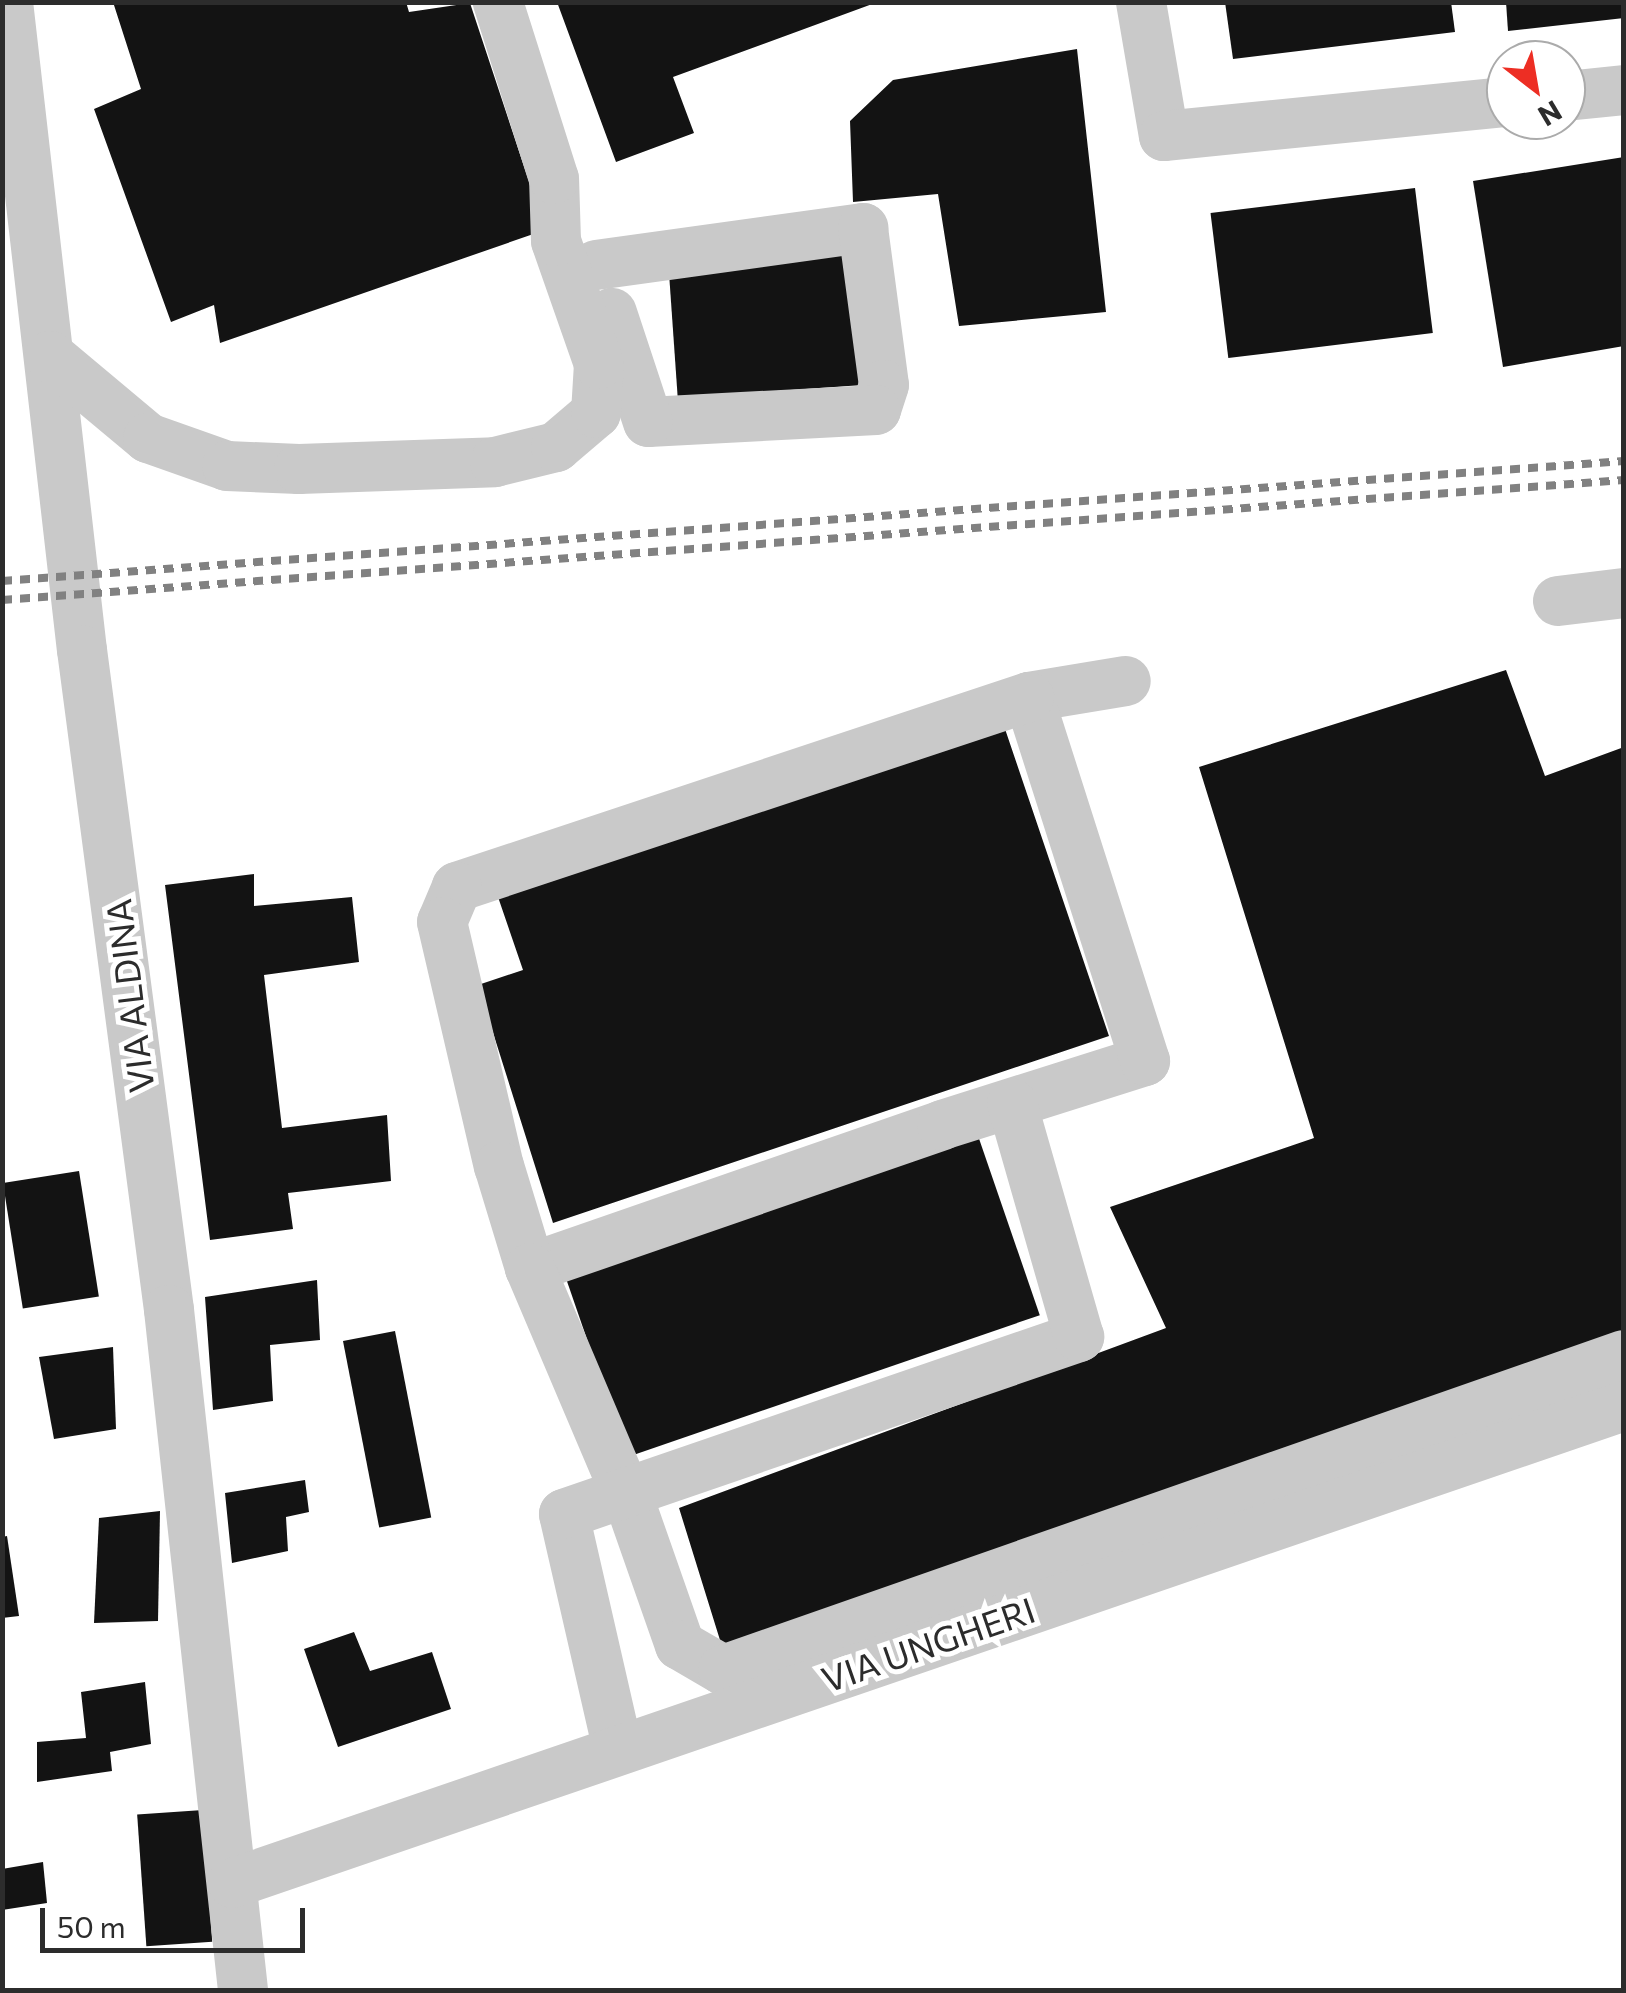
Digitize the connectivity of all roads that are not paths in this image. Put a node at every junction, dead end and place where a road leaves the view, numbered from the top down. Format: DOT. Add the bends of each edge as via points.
graph roads {
  1 [pos="8,2"];
  2 [pos="498,2"];
  3 [pos="1141,2"];
  4 [pos="1624,90"];
  5 [pos="1586,94"];
  6 [pos="1486,104"];
  7 [pos="556,217"];
  8 [pos="596,265"];
  9 [pos="50,356"];
  10 [pos="1624,592"];
  11 [pos="1558,601"];
  12 [pos="1126,680"];
  13 [pos="1030,697"];
  14 [pos="1012,1102"];
  15 [pos="530,1268"];
  16 [pos="1624,1355"];
  17 [pos="1624,1406"];
  18 [pos="626,1493"];
  19 [pos="618,1750"];
  20 [pos="233,1883"];
  21 [pos="243,1990"];
  1 -- 9 [label="street, VIA ALDINA"];
  2 -- 7 [label="street" via="554,179"];
  3 -- 6 [label="street" via="1164,136"];
  4 -- 5 [label="street"];
  7 -- 8 [label="street" via="591,248"];
  7 -- 9 [label="street" via="556,240 598,364 596,413 556,447 494,462 226,466 148,438"];
  8 -- 8 [label="street" via="648,422 876,410 884,385 863,228"];
  9 -- 20 [label="street, VIA ALDINA"];
  10 -- 11 [label="street"];
  12 -- 13 [label="street"];
  13 -- 14 [label="street" via="1145,1061"];
  13 -- 15 [label="street" via="457,887 442,922 498,1166"];
  14 -- 15 [label="street"];
  14 -- 18 [label="street" via="1079,1336"];
  15 -- 18 [label="street"];
  16 -- 18 [label="street" via="723,1670 680,1645"];
  17 -- 19 [label="street, VIA UNGHERI"];
  18 -- 19 [label="street" via="564,1514"];
  19 -- 20 [label="street, VIA UNGHERI"];
  20 -- 21 [label="street, VIA ALDINA"];
}
